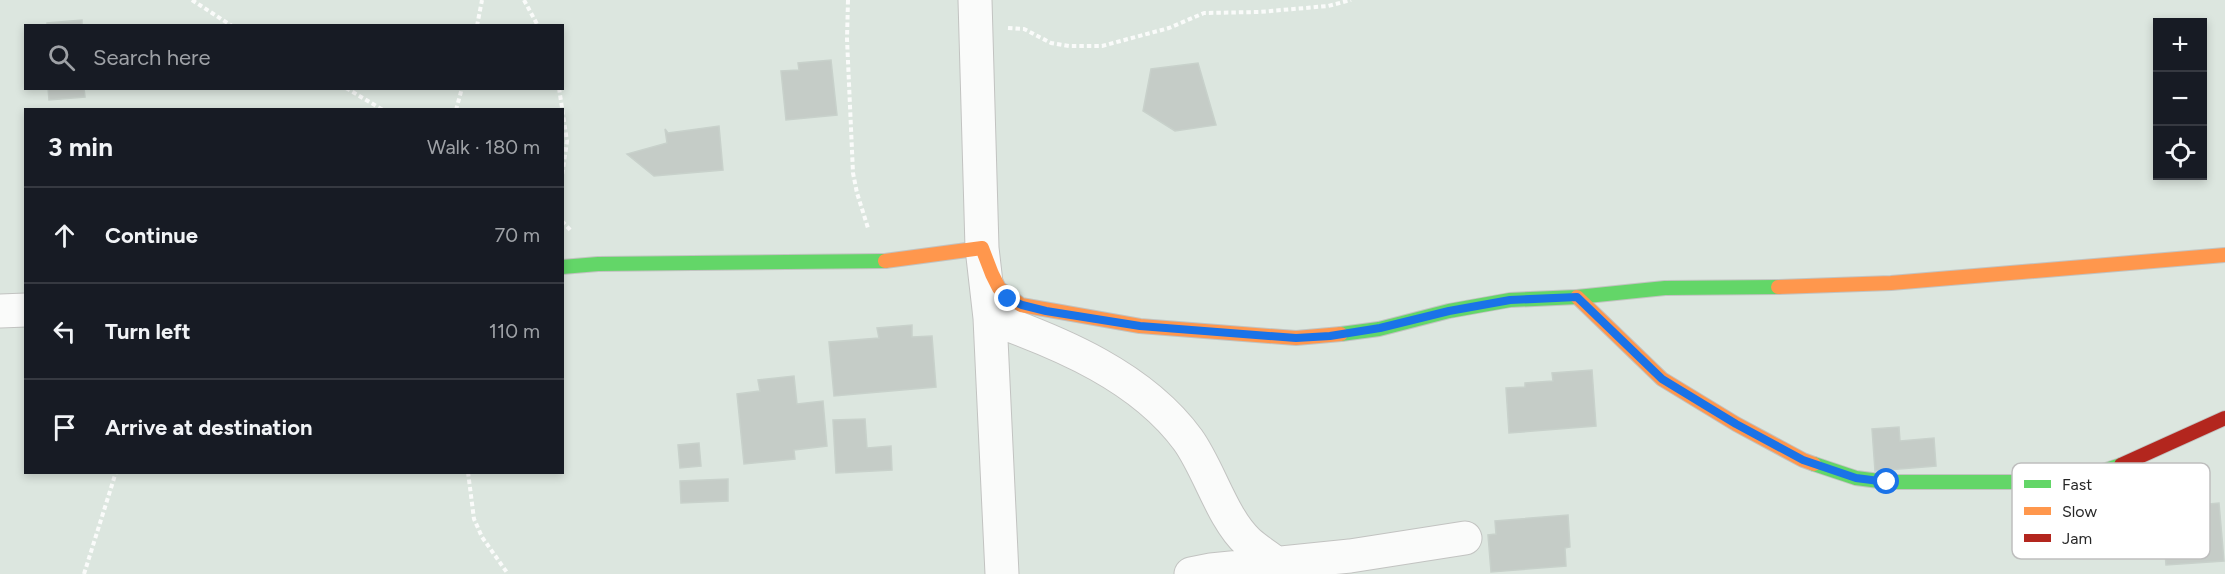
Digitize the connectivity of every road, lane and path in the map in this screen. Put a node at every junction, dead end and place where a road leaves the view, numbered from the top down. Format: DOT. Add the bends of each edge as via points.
graph roads {
  1 [pos="192,0"];
  2 [pos="482,0"];
  3 [pos="524,0"];
  4 [pos="848,0"];
  5 [pos="1351,0"];
  6 [pos="976,13"];
  7 [pos="229,24"];
  8 [pos="477,24"];
  9 [pos="537,24"];
  10 [pos="349,90"];
  11 [pos="461,90"];
  12 [pos="559,90"];
  13 [pos="379,108"];
  14 [pos="457,108"];
  15 [pos="562,108"];
  16 [pos="564,121"];
  17 [pos="564,162"];
  18 [pos="982,249"];
  19 [pos="2225,255"];
  20 [pos="883,261"];
  21 [pos="564,267"];
  22 [pos="1577,297"];
  23 [pos="24,310"];
  24 [pos="0,312"];
  25 [pos="990,318"];
  26 [pos="2225,418"];
  27 [pos="2126,463"];
  28 [pos="115,474"];
  29 [pos="468,474"];
  30 [pos="2012,482"];
  31 [pos="1465,538"];
  32 [pos="1277,564"];
  33 [pos="84,574"];
  34 [pos="508,574"];
  35 [pos="1002,574"];
  36 [pos="1191,574"];
  1 -- 7 [label="path"];
  2 -- 8 [label="path"];
  3 -- 9 [label="path"];
  4 -- 20 [label="path" via="853,173 872,239"];
  5 -- 6 [label="path" via="1328,6 1204,13 1169,28 1102,46 1051,43"];
  6 -- 18 [label="street"];
  10 -- 13 [label="path"];
  11 -- 14 [label="path"];
  12 -- 15 [label="path"];
  16 -- 17 [label="path"];
  18 -- 20 [label="street"];
  18 -- 22 [label="street" via="1000,291 1022,305 1140,326 1242,335 1330,336 1510,300"];
  18 -- 25 [label="street"];
  19 -- 22 [label="street" via="1891,283 1665,288"];
  20 -- 21 [label="street"];
  22 -- 30 [label="street" via="1662,379 1803,460 1856,478 1887,482"];
  23 -- 24 [label="street"];
  25 -- 32 [label="street" via="1045,338 1146,394 1190,442 1247,541"];
  25 -- 35 [label="street"];
  26 -- 27 [label="street"];
  28 -- 33 [label="path"];
  29 -- 34 [label="path" via="474,519"];
  31 -- 32 [label="street"];
  32 -- 36 [label="street"];
}
